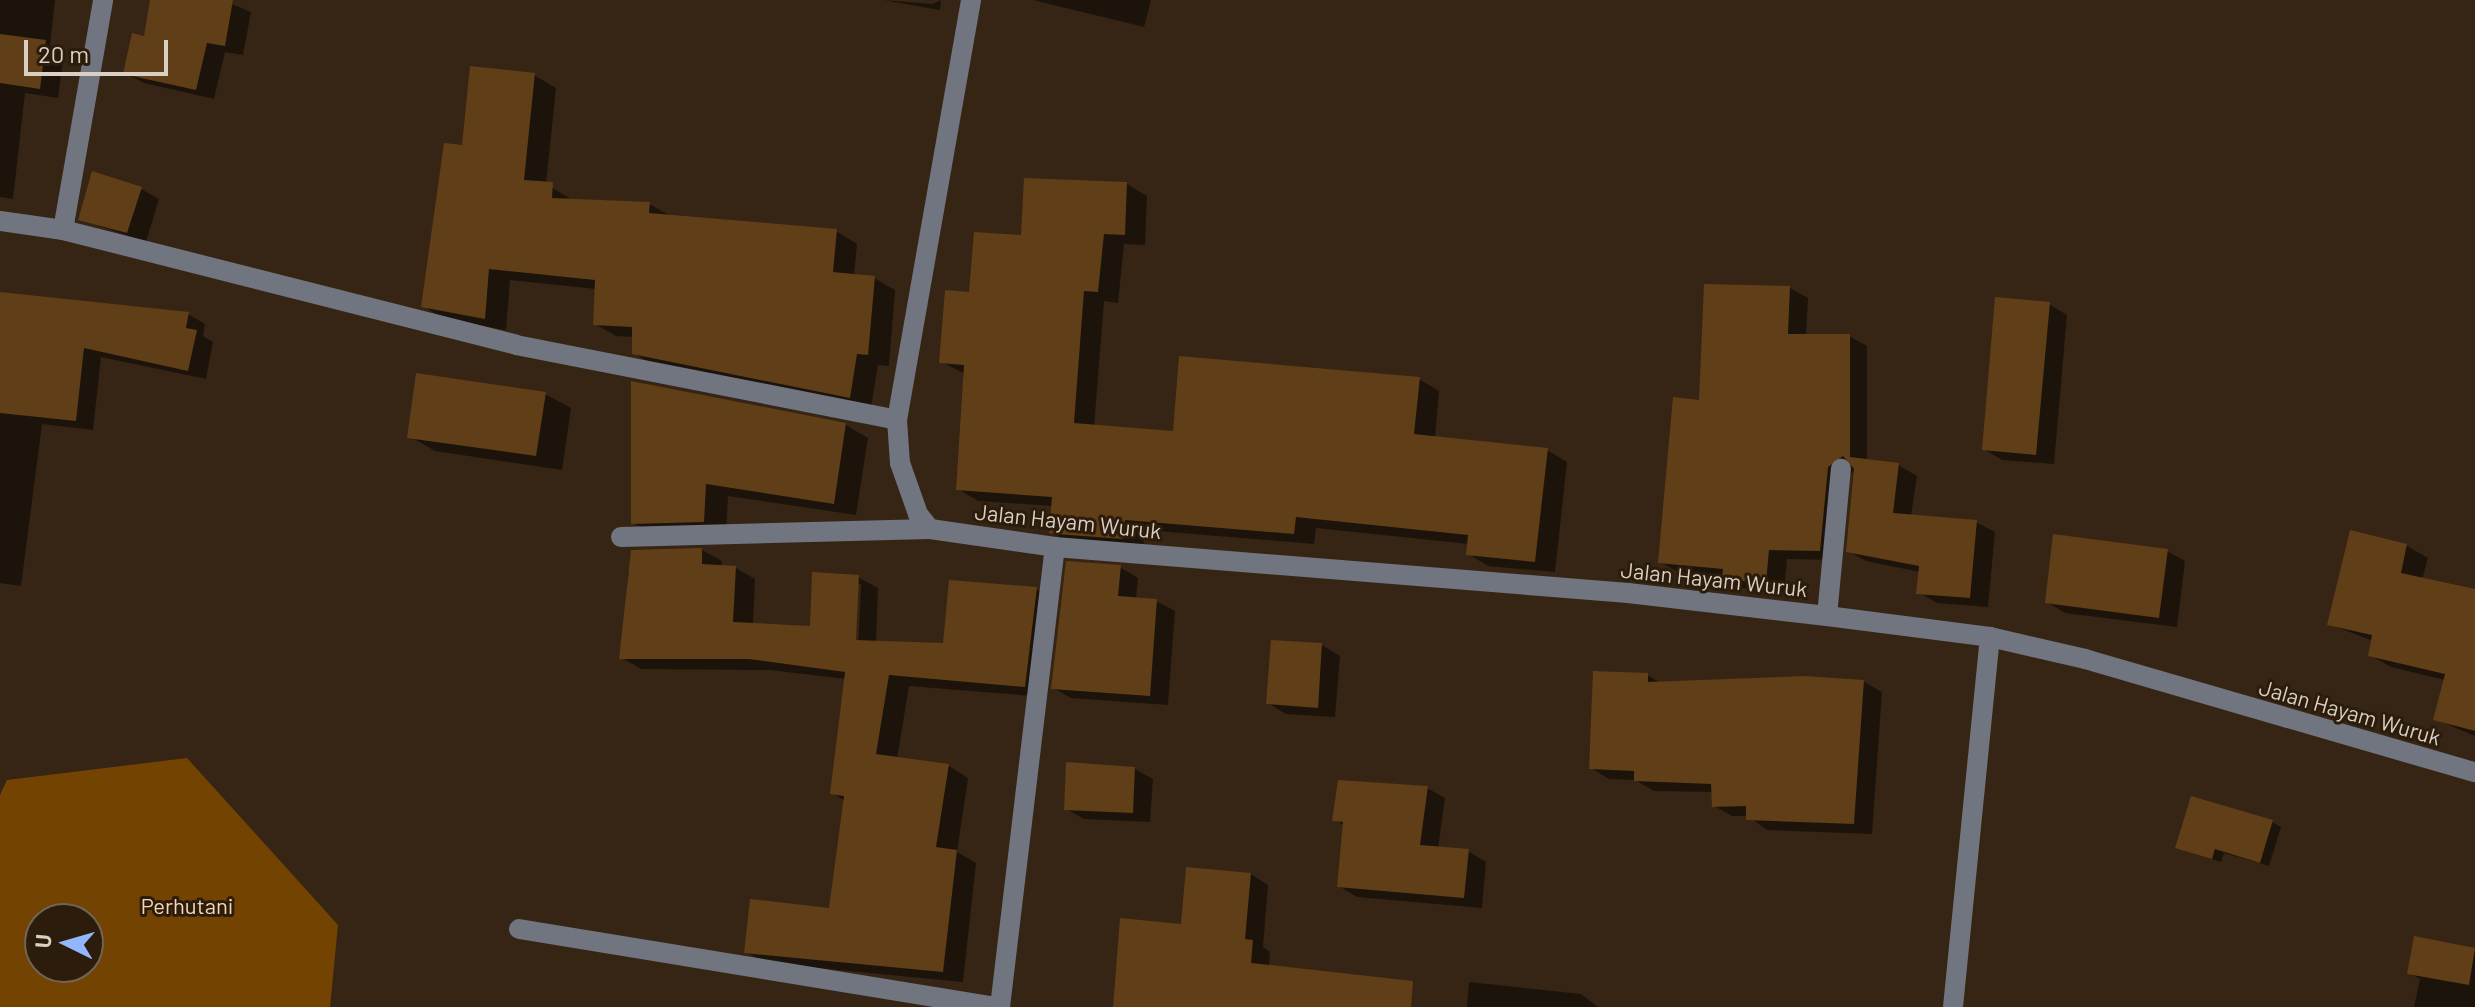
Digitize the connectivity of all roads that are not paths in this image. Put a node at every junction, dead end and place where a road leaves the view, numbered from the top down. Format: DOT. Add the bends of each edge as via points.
graph roads {
  1 [pos="103,0"];
  2 [pos="971,0"];
  3 [pos="0,221"];
  4 [pos="63,230"];
  5 [pos="897,420"];
  6 [pos="1841,469"];
  7 [pos="930,529"];
  8 [pos="621,537"];
  9 [pos="1055,547"];
  10 [pos="1827,616"];
  11 [pos="1990,637"];
  12 [pos="2475,772"];
  13 [pos="519,929"];
  14 [pos="994,1007"];
  15 [pos="1000,1007"];
  16 [pos="1953,1007"];
  1 -- 4 [label="street"];
  2 -- 5 [label="street"];
  3 -- 4 [label="street"];
  4 -- 5 [label="street" via="516,345"];
  5 -- 7 [label="street" via="900,463 918,514"];
  6 -- 10 [label="street"];
  7 -- 8 [label="street, Jalan Hayam Wuruk"];
  7 -- 9 [label="street, Jalan Hayam Wuruk"];
  9 -- 10 [label="street, Jalan Hayam Wuruk" via="1628,593"];
  9 -- 15 [label="street"];
  10 -- 11 [label="street, Jalan Hayam Wuruk"];
  11 -- 12 [label="street, Jalan Hayam Wuruk" via="2085,659"];
  11 -- 16 [label="street"];
  13 -- 14 [label="street"];
}
